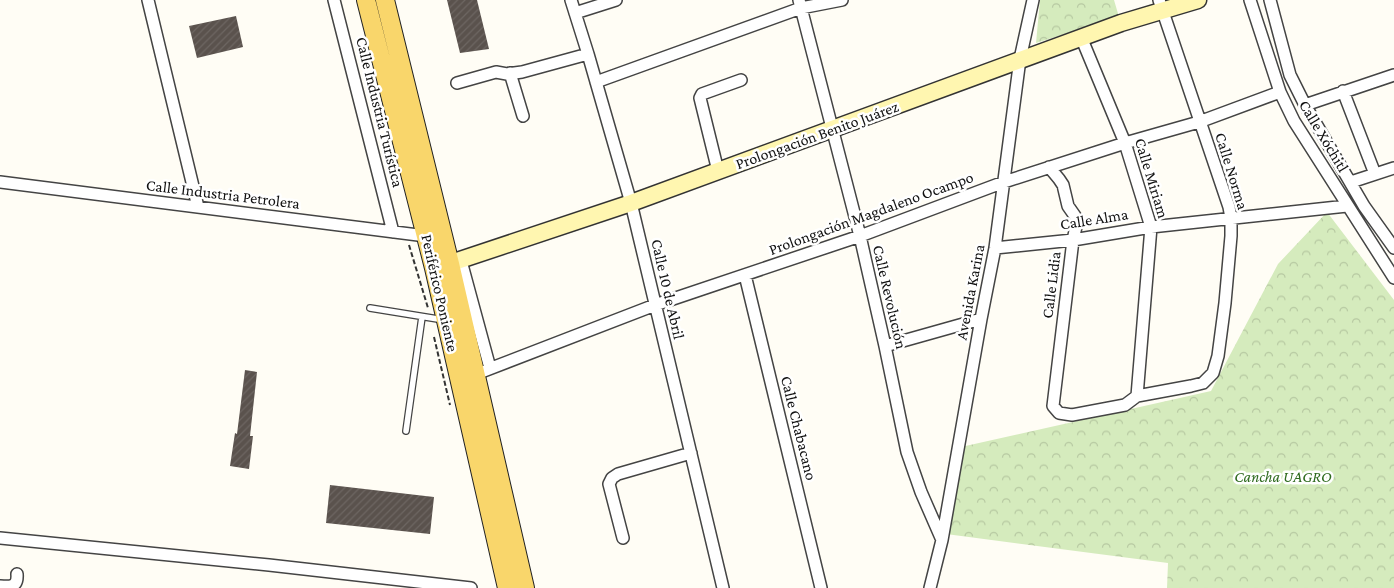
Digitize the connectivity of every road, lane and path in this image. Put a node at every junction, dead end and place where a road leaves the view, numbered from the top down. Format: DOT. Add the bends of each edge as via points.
graph roads {
  1 [pos="148,0"];
  2 [pos="334,0"];
  3 [pos="366,0"];
  4 [pos="385,0"];
  5 [pos="571,0"];
  6 [pos="616,0"];
  7 [pos="842,0"];
  8 [pos="1033,0"];
  9 [pos="1198,0"];
  10 [pos="1250,0"];
  11 [pos="1270,0"];
  12 [pos="800,4"];
  13 [pos="1161,6"];
  14 [pos="575,13"];
  15 [pos="1081,37"];
  16 [pos="588,54"];
  17 [pos="1020,59"];
  18 [pos="510,73"];
  19 [pos="1394,75"];
  20 [pos="741,80"];
  21 [pos="596,82"];
  22 [pos="457,83"];
  23 [pos="1343,91"];
  24 [pos="1280,92"];
  25 [pos="1305,105"];
  26 [pos="523,116"];
  27 [pos="1200,122"];
  28 [pos="832,130"];
  29 [pos="1125,143"];
  30 [pos="1049,167"];
  31 [pos="1394,168"];
  32 [pos="718,171"];
  33 [pos="1375,174"];
  34 [pos="0,182"];
  35 [pos="1004,182"];
  36 [pos="1351,182"];
  37 [pos="631,204"];
  38 [pos="1347,206"];
  39 [pos="198,207"];
  40 [pos="1231,218"];
  41 [pos="1151,227"];
  42 [pos="393,232"];
  43 [pos="406,233"];
  44 [pos="1390,234"];
  45 [pos="434,235"];
  46 [pos="860,236"];
  47 [pos="1074,240"];
  48 [pos="995,248"];
  49 [pos="1394,248"];
  50 [pos="448,264"];
  51 [pos="746,275"];
  52 [pos="1394,278"];
  53 [pos="655,305"];
  54 [pos="370,308"];
  55 [pos="422,317"];
  56 [pos="447,319"];
  57 [pos="981,320"];
  58 [pos="885,346"];
  59 [pos="483,371"];
  60 [pos="1137,396"];
  61 [pos="451,409"];
  62 [pos="406,431"];
  63 [pos="691,453"];
  64 [pos="0,538"];
  65 [pos="623,538"];
  66 [pos="942,540"];
  67 [pos="17,574"];
  68 [pos="6,587"];
  69 [pos="471,588"];
  70 [pos="507,588"];
  71 [pos="525,588"];
  72 [pos="723,588"];
  73 [pos="821,588"];
  74 [pos="930,588"];
  1 -- 39 [label="street"];
  2 -- 42 [label="street, Calle Industria Turística"];
  3 -- 45 [label="main road, Periférico Poniente"];
  4 -- 45 [label="main road, Periférico Poniente"];
  5 -- 14 [label="street, Calle 10 de Abril"];
  6 -- 14 [label="street"];
  7 -- 12 [label="street"];
  8 -- 17 [label="street, Avenida Karina"];
  9 -- 13 [label="street, Prolongación Benito Juárez"];
  10 -- 24 [label="street, Calle Xóchitl"];
  11 -- 25 [label="street, Calle Xóchitl" via="1290,75"];
  12 -- 21 [label="street"];
  12 -- 28 [label="street, Calle Revolución"];
  13 -- 15 [label="street, Prolongación Benito Juárez"];
  13 -- 27 [label="street, Calle Norma"];
  14 -- 16 [label="street, Calle 10 de Abril"];
  15 -- 17 [label="street, Prolongación Benito Juárez"];
  15 -- 29 [label="street, Calle Miriam"];
  16 -- 18 [label="street"];
  16 -- 21 [label="street, Calle 10 de Abril"];
  17 -- 28 [label="street, Prolongación Benito Juárez"];
  17 -- 35 [label="street, Avenida Karina"];
  18 -- 22 [label="street" via="496,72"];
  18 -- 26 [label="street"];
  19 -- 23 [label="street"];
  20 -- 32 [label="street" via="702,94 700,98"];
  21 -- 37 [label="street, Calle 10 de Abril"];
  23 -- 25 [label="street"];
  23 -- 33 [label="street"];
  24 -- 27 [label="street, Prolongación Magdaleno Ocampo"];
  24 -- 38 [label="street, Calle Xóchitl" via="1294,122"];
  25 -- 36 [label="street, Calle Xóchitl"];
  27 -- 29 [label="street, Prolongación Magdaleno Ocampo"];
  27 -- 40 [label="street, Calle Norma"];
  28 -- 32 [label="street, Prolongación Benito Juárez"];
  28 -- 46 [label="street, Calle Revolución"];
  29 -- 30 [label="street, Prolongación Magdaleno Ocampo"];
  29 -- 41 [label="street, Calle Miriam"];
  30 -- 35 [label="street, Prolongación Magdaleno Ocampo"];
  30 -- 47 [label="street, Calle Lidia" via="1063,185 1068,206 1075,216"];
  31 -- 33 [label="street"];
  32 -- 37 [label="street, Prolongación Benito Juárez"];
  33 -- 36 [label="street"];
  34 -- 39 [label="street, Calle Industria Petrolera"];
  35 -- 46 [label="street, Prolongación Magdaleno Ocampo"];
  35 -- 48 [label="street, Avenida Karina"];
  36 -- 44 [label="street, Calle Xóchitl" via="1364,206"];
  37 -- 50 [label="street, Prolongación Benito Juárez"];
  37 -- 53 [label="street, Calle 10 de Abril"];
  38 -- 40 [label="street, Calle Alma"];
  38 -- 52 [label="street, Calle Xóchitl"];
  39 -- 42 [label="street, Calle Industria Petrolera"];
  40 -- 41 [label="street, Calle Alma"];
  40 -- 60 [label="street, Calle Norma" via="1226,303 1213,373 1203,382"];
  41 -- 47 [label="street, Calle Alma"];
  41 -- 60 [label="street, Calle Miriam"];
  42 -- 43 [label="street, Calle Industria Petrolera"];
  43 -- 45 [label="street, Calle Industria Petrolera"];
  43 -- 56 [label="path"];
  44 -- 49 [label="street, Calle Xóchitl"];
  45 -- 50 [label="main road, Periférico Poniente"];
  46 -- 51 [label="street, Prolongación Magdaleno Ocampo"];
  46 -- 58 [label="street, Calle Revolución"];
  47 -- 48 [label="street, Calle Alma"];
  47 -- 60 [label="street, Calle Lidia" via="1053,406 1059,412 1072,415 1125,405"];
  48 -- 57 [label="street, Avenida Karina"];
  50 -- 56 [label="main road, Periférico Poniente"];
  50 -- 59 [label="street"];
  51 -- 53 [label="street, Prolongación Magdaleno Ocampo"];
  51 -- 73 [label="street, Calle Chabacano"];
  53 -- 59 [label="street, Prolongación Magdaleno Ocampo"];
  53 -- 63 [label="street, Calle 10 de Abril"];
  54 -- 55 [label="lane"];
  55 -- 56 [label="lane"];
  55 -- 62 [label="lane"];
  56 -- 59 [label="main road, Periférico Poniente"];
  56 -- 61 [label="path" via="437,352"];
  56 -- 70 [label="main road, Periférico Poniente"];
  57 -- 58 [label="street"];
  57 -- 66 [label="street, Avenida Karina"];
  58 -- 66 [label="street, Calle Revolución" via="907,452"];
  59 -- 71 [label="main road, Periférico Poniente"];
  63 -- 65 [label="street" via="612,478 610,484"];
  63 -- 72 [label="street, Calle 10 de Abril"];
  64 -- 69 [label="street"];
  66 -- 74 [label="street, Avenida Karina"];
  67 -- 68 [label="street" via="17,582"];
}
